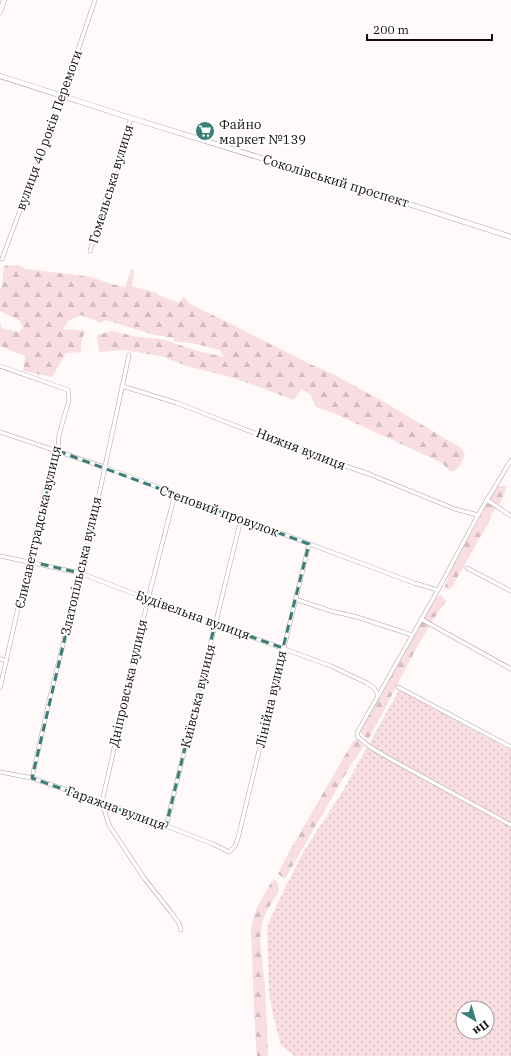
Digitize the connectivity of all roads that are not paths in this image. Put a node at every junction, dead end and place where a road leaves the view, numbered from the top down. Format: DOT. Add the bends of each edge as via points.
graph roads {
  1 [pos="4,0"];
  2 [pos="95,0"];
  3 [pos="0,12"];
  4 [pos="0,76"];
  5 [pos="62,97"];
  6 [pos="131,118"];
  7 [pos="511,237"];
  8 [pos="90,251"];
  9 [pos="2,259"];
  10 [pos="129,355"];
  11 [pos="0,366"];
  12 [pos="122,386"];
  13 [pos="0,432"];
  14 [pos="58,451"];
  15 [pos="511,460"];
  16 [pos="104,467"];
  17 [pos="175,494"];
  18 [pos="487,500"];
  19 [pos="478,516"];
  20 [pos="511,516"];
  21 [pos="241,519"];
  22 [pos="309,544"];
  23 [pos="0,556"];
  24 [pos="28,561"];
  25 [pos="467,568"];
  26 [pos="80,573"];
  27 [pos="438,590"];
  28 [pos="511,591"];
  29 [pos="148,599"];
  30 [pos="296,599"];
  31 [pos="421,618"];
  32 [pos="215,624"];
  33 [pos="412,634"];
  34 [pos="283,648"];
  35 [pos="0,659"];
  36 [pos="6,661"];
  37 [pos="511,669"];
  38 [pos="398,687"];
  39 [pos="0,688"];
  40 [pos="378,695"];
  41 [pos="511,747"];
  42 [pos="0,772"];
  43 [pos="32,778"];
  44 [pos="102,802"];
  45 [pos="511,825"];
  46 [pos="166,826"];
  47 [pos="229,852"];
  48 [pos="181,930"];
  1 -- 3 [label="street"];
  2 -- 5 [label="street, вулиця 40 років Перемоги"];
  4 -- 5 [label="street, Соколівський проспект"];
  5 -- 6 [label="street, Соколівський проспект"];
  5 -- 9 [label="street, вулиця 40 років Перемоги"];
  6 -- 7 [label="street, Соколівський проспект" via="381,194"];
  6 -- 8 [label="street, Гомельська вулиця"];
  10 -- 12 [label="street, Златопільська вулиця"];
  11 -- 14 [label="street, Єлисаветградська вулиця" via="68,390 69,400 59,435"];
  12 -- 16 [label="street, Златопільська вулиця"];
  12 -- 19 [label="street, Нижня вулиця" via="184,406"];
  13 -- 14 [label="street, Степовий провулок"];
  14 -- 16 [label="street, Степовий провулок"];
  14 -- 24 [label="street, Єлисаветградська вулиця" via="44,493"];
  15 -- 18 [label="street"];
  16 -- 17 [label="street, Степовий провулок"];
  16 -- 26 [label="street, Златопільська вулиця"];
  17 -- 21 [label="street, Степовий провулок"];
  17 -- 29 [label="street, Дніпровська вулиця"];
  18 -- 19 [label="street"];
  18 -- 20 [label="street"];
  19 -- 27 [label="street"];
  21 -- 22 [label="street, Степовий провулок"];
  21 -- 32 [label="street, Київська вулиця"];
  22 -- 27 [label="street, Степовий провулок"];
  22 -- 30 [label="street, Лінійна вулиця"];
  23 -- 24 [label="street, Будівельна вулиця"];
  24 -- 26 [label="street, Будівельна вулиця"];
  24 -- 36 [label="street, Єлисаветградська вулиця"];
  25 -- 28 [label="street"];
  26 -- 29 [label="street, Будівельна вулиця"];
  26 -- 43 [label="street, Златопільська вулиця"];
  27 -- 31 [label="street"];
  29 -- 32 [label="street, Будівельна вулиця"];
  29 -- 44 [label="street, Дніпровська вулиця"];
  30 -- 33 [label="street"];
  30 -- 34 [label="street, Лінійна вулиця"];
  31 -- 33 [label="street"];
  31 -- 37 [label="street"];
  32 -- 34 [label="street, Будівельна вулиця"];
  32 -- 46 [label="street, Київська вулиця"];
  33 -- 40 [label="street"];
  34 -- 40 [label="street, Будівельна вулиця" via="367,682"];
  34 -- 47 [label="street, Лінійна вулиця" via="240,830 235,846"];
  35 -- 36 [label="street"];
  36 -- 39 [label="street, Єлисаветградська вулиця"];
  38 -- 41 [label="street"];
  40 -- 45 [label="street" via="361,724 357,733 358,738 394,761"];
  42 -- 43 [label="street, Гаражна вулиця"];
  43 -- 44 [label="street, Гаражна вулиця"];
  44 -- 46 [label="street, Гаражна вулиця"];
  44 -- 48 [label="street" via="109,825"];
  46 -- 47 [label="street, Гаражна вулиця"];
}
